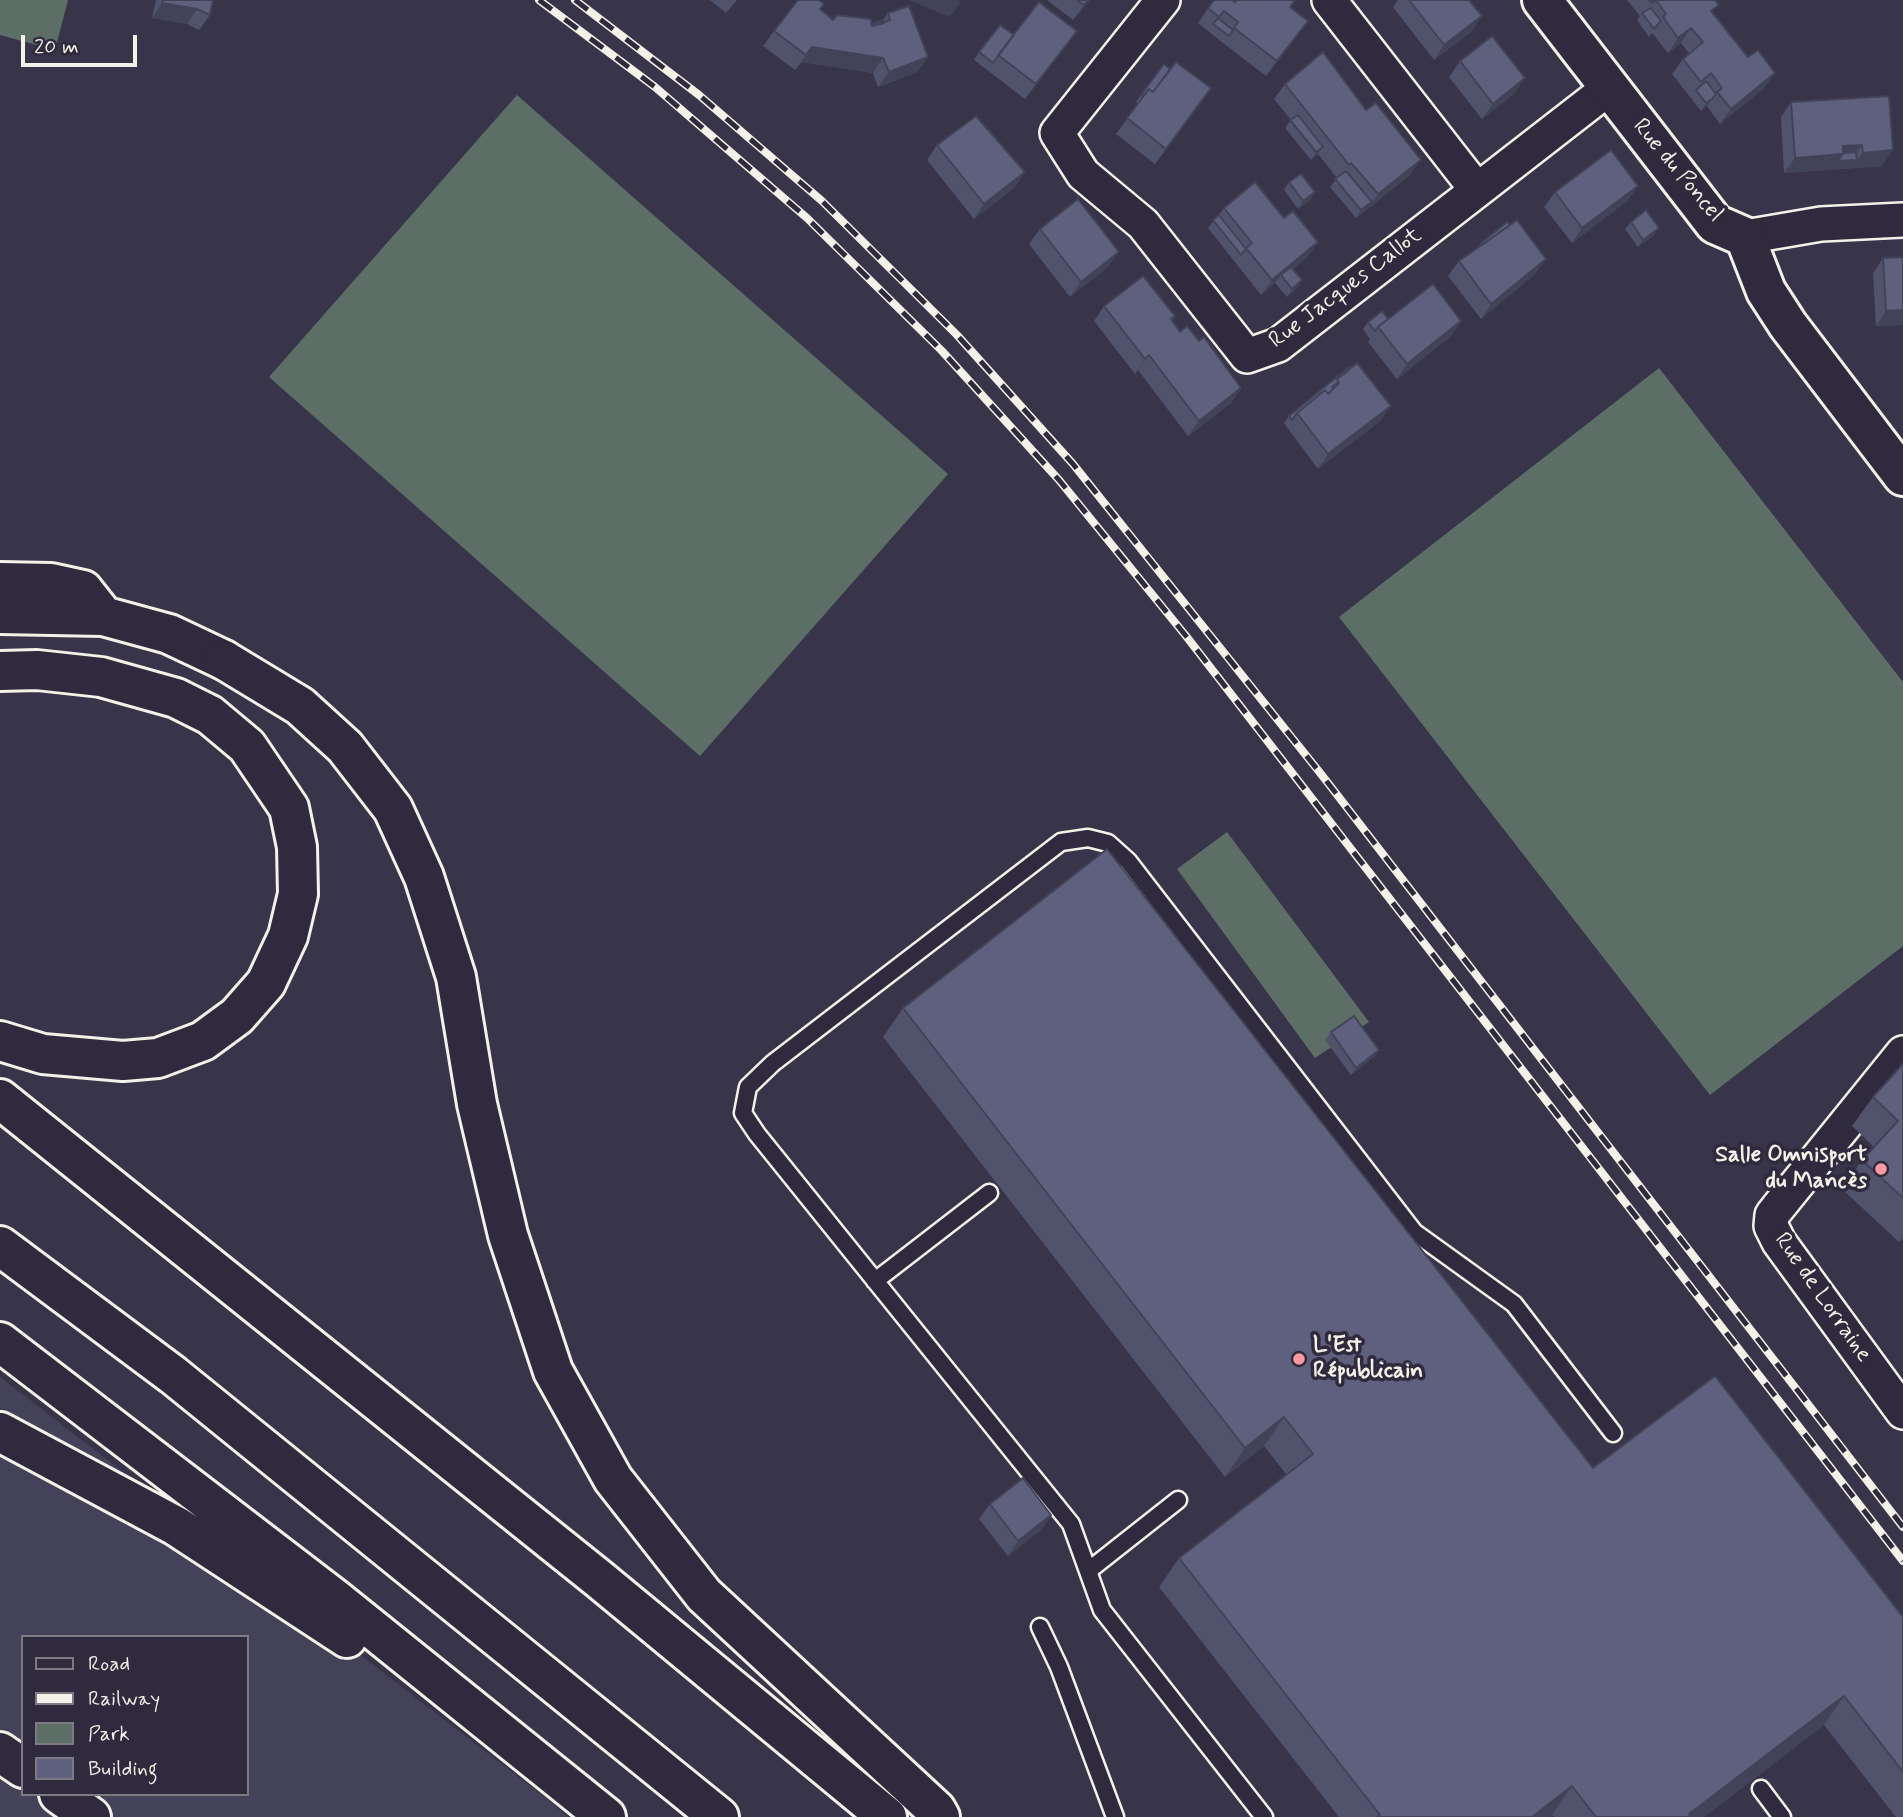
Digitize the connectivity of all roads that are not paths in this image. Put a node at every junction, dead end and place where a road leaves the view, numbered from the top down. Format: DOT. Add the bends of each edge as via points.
graph roads {
  1 [pos="1163,0"];
  2 [pos="1329,0"];
  3 [pos="1542,0"];
  4 [pos="1609,88"];
  5 [pos="1477,190"];
  6 [pos="1903,220"];
  7 [pos="1745,237"];
  8 [pos="1903,477"];
  9 [pos="0,582"];
  10 [pos="0,614"];
  11 [pos="103,616"];
  12 [pos="0,671"];
  13 [pos="0,1041"];
  14 [pos="1903,1053"];
  15 [pos="0,1099"];
  16 [pos="989,1193"];
  17 [pos="0,1246"];
  18 [pos="875,1281"];
  19 [pos="0,1342"];
  20 [pos="1903,1412"];
  21 [pos="0,1432"];
  22 [pos="1613,1433"];
  23 [pos="1178,1500"];
  24 [pos="1088,1571"];
  25 [pos="1040,1627"];
  26 [pos="0,1752"];
  27 [pos="21,1767"];
  28 [pos="1761,1789"];
  29 [pos="63,1796"];
  30 [pos="597,1810"];
  31 [pos="91,1817"];
  32 [pos="719,1817"];
  33 [pos="887,1817"];
  34 [pos="940,1817"];
  35 [pos="1115,1817"];
  36 [pos="1264,1817"];
  37 [pos="1782,1817"];
  1 -- 5 [label="street, Rue Jacques Callot" via="1057,133 1083,174 1143,224 1247,356 1278,345"];
  2 -- 5 [label="street"];
  3 -- 4 [label="main road, Rue du Poncel"];
  4 -- 5 [label="street, Rue Jacques Callot"];
  4 -- 7 [label="main road, Rue du Poncel" via="1715,224"];
  6 -- 7 [label="street" via="1821,224"];
  7 -- 8 [label="main road, Rue du Poncel" via="1766,291 1788,325"];
  9 -- 11 [label="main road" via="51,583 83,590"];
  10 -- 11 [label="main road"];
  11 -- 34 [label="main road" via="169,634 224,660 300,706 345,747 393,809 424,877 456,977 477,1104 517,1260 554,1371 613,1479 704,1595"];
  12 -- 13 [label="main road" via="101,677 176,698 210,715 247,746 289,808 297,847 298,894 288,936 266,983 237,1016 202,1041 158,1058 123,1061 43,1054"];
  14 -- 20 [label="street, Rue de Lorraine" via="1772,1215 1771,1226"];
  15 -- 33 [label="main road" via="599,1578"];
  16 -- 18 [label="lane"];
  17 -- 32 [label="main road" via="173,1374"];
  18 -- 22 [label="lane" via="743,1113 748,1087 1061,842 1088,838 1108,843 1128,861 1414,1232 1514,1304"];
  18 -- 24 [label="lane" via="1071,1524"];
  19 -- 30 [label="main road" via="334,1598"];
  21 -- 30 [label="main road" via="176,1525"];
  23 -- 24 [label="lane"];
  24 -- 36 [label="lane" via="1102,1610"];
  25 -- 35 [label="lane"];
  26 -- 27 [label="main road"];
  28 -- 37 [label="lane"];
  29 -- 31 [label="main road"];
}
